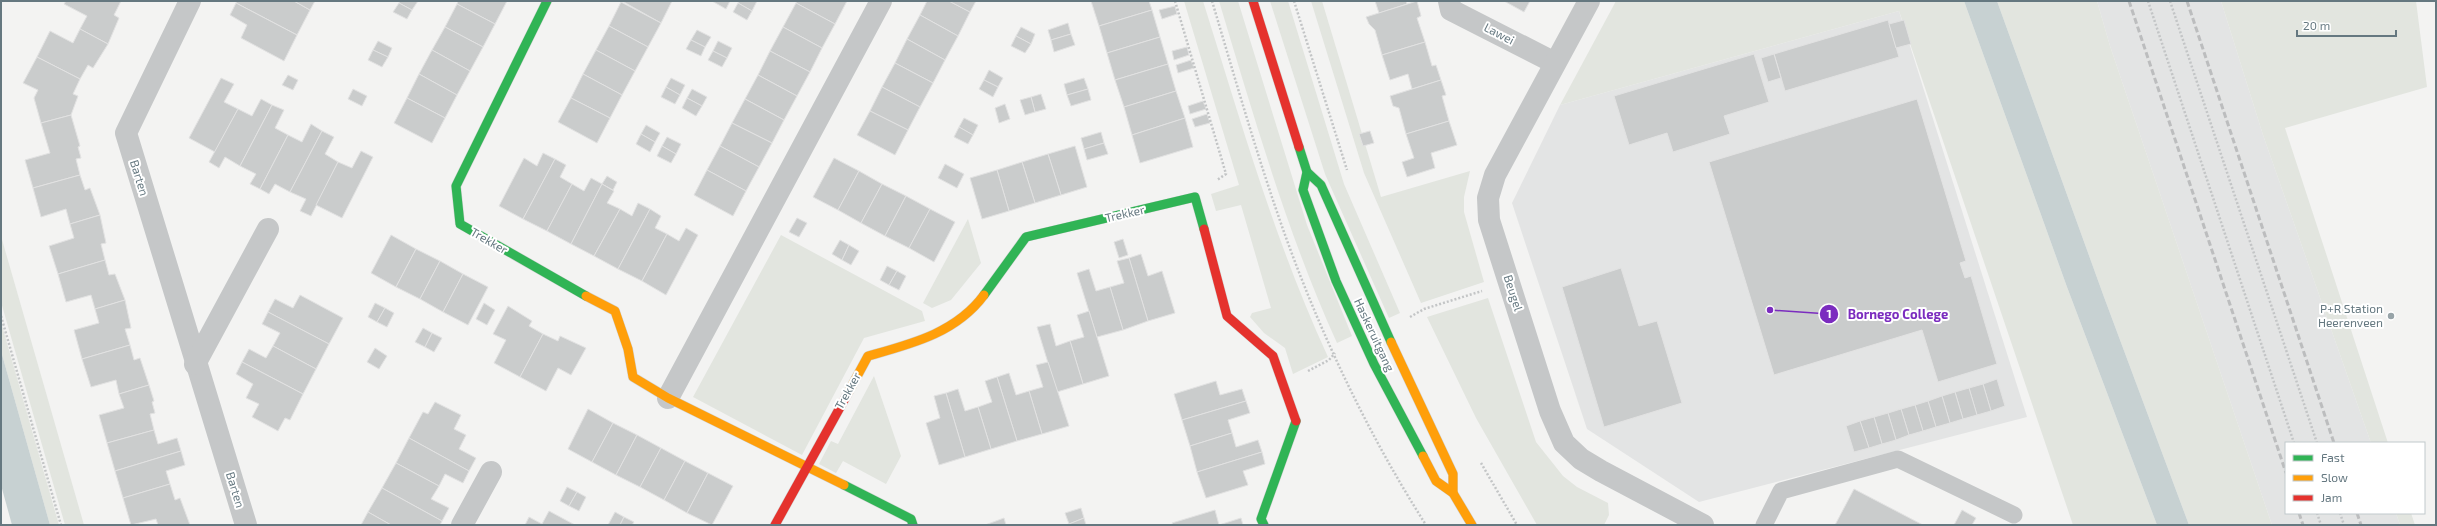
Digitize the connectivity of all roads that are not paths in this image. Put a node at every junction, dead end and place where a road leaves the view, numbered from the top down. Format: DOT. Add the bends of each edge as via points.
graph roads {
  1 [pos="190,1"];
  2 [pos="546,1"];
  3 [pos="881,1"];
  4 [pos="1253,1"];
  5 [pos="1449,1"];
  6 [pos="1589,1"];
  7 [pos="1555,63"];
  8 [pos="1307,172"];
  9 [pos="268,229"];
  10 [pos="195,364"];
  11 [pos="668,398"];
  12 [pos="805,468"];
  13 [pos="491,472"];
  14 [pos="1453,493"];
  15 [pos="2014,515"];
  16 [pos="246,525"];
  17 [pos="462,525"];
  18 [pos="775,525"];
  19 [pos="913,525"];
  20 [pos="1264,525"];
  21 [pos="1472,525"];
  22 [pos="1703,525"];
  23 [pos="1764,525"];
  1 -- 10 [label="street, Barten" via="126,133"];
  2 -- 11 [label="street, Trekker" via="456,186 460,224 564,285 615,311 628,349 633,377"];
  3 -- 11 [label="street"];
  4 -- 8 [label="street, Haskeruitgang"];
  5 -- 7 [label="street, Lawei" via="1451,10"];
  6 -- 7 [label="street, Beugel"];
  7 -- 22 [label="street, Beugel" via="1495,175 1488,198 1488,220 1550,411 1564,443 1581,459"];
  8 -- 14 [label="street, Haskeruitgang" via="1322,185 1373,303 1453,474"];
  8 -- 14 [label="street, Haskeruitgang" via="1303,190 1350,312 1398,412 1436,481"];
  9 -- 10 [label="street"];
  10 -- 16 [label="street, Barten"];
  11 -- 12 [label="street, Trekker"];
  12 -- 18 [label="street, Trekker"];
  12 -- 19 [label="street, Trekker" via="911,519"];
  12 -- 20 [label="street, Trekker" via="868,356 930,338 974,309 1026,237 1196,197 1227,316 1273,356 1296,422 1261,520"];
  13 -- 17 [label="street"];
  14 -- 21 [label="street, Haskeruitgang"];
  15 -- 23 [label="lane" via="1898,459 1782,491"];
}
